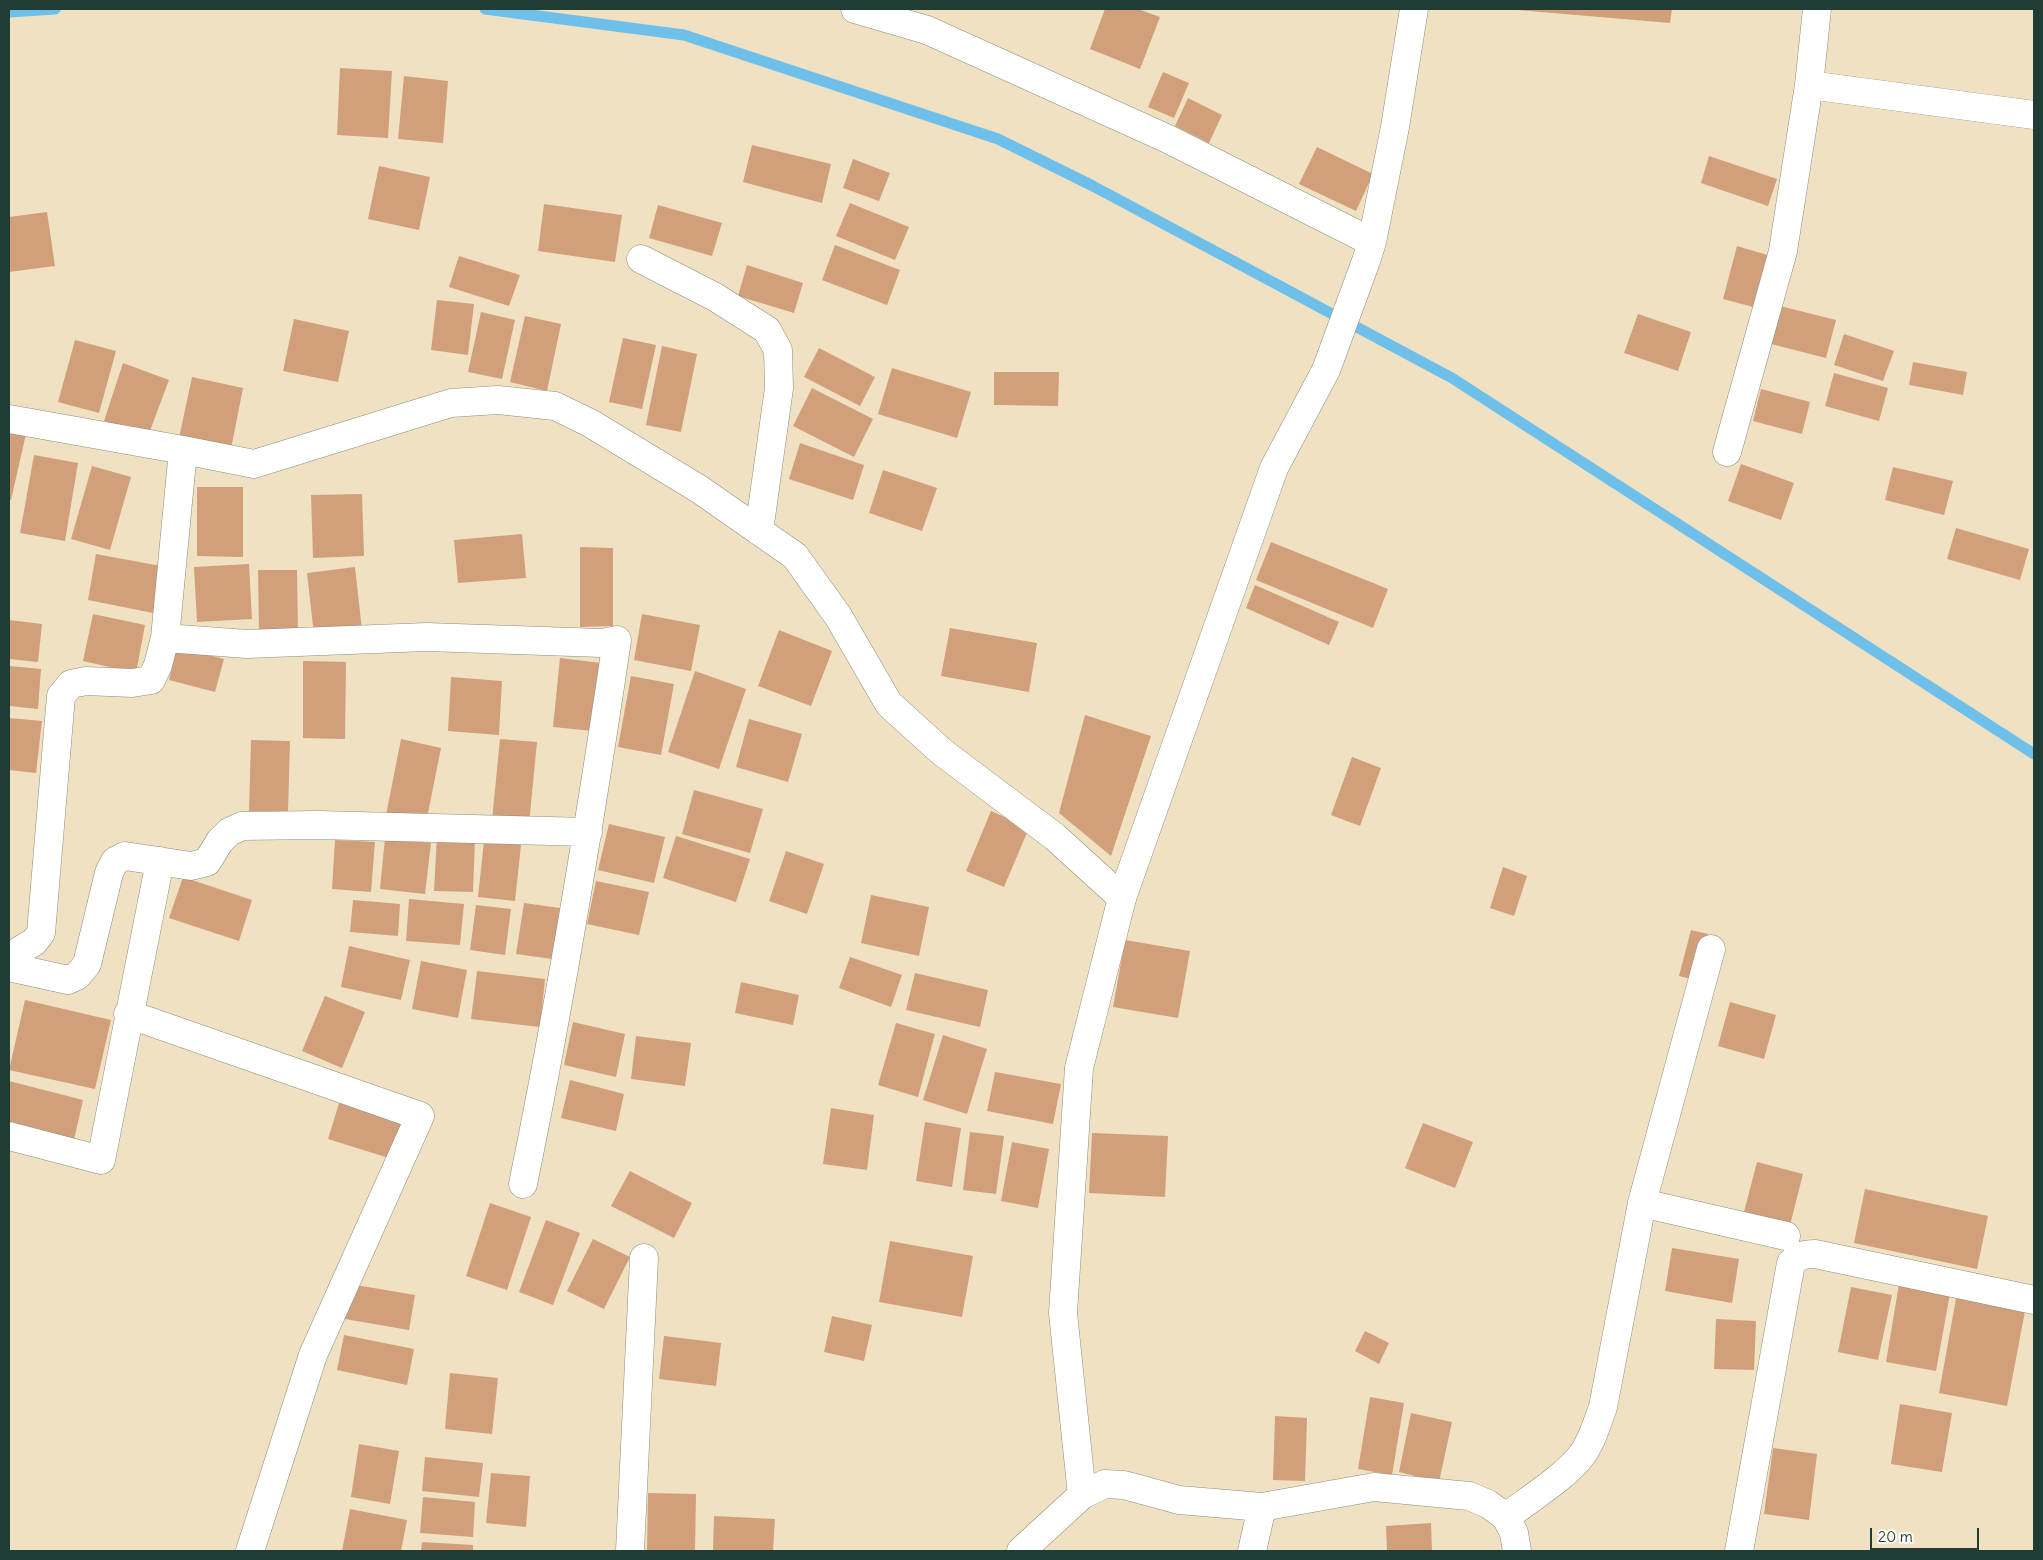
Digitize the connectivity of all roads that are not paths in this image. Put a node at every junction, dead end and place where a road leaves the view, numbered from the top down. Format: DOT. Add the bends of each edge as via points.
graph roads {
  1 [pos="855,9"];
  2 [pos="1414,9"];
  3 [pos="1817,9"];
  4 [pos="1809,84"];
  5 [pos="2034,115"];
  6 [pos="1370,252"];
  7 [pos="641,259"];
  8 [pos="9,419"];
  9 [pos="182,450"];
  10 [pos="1727,452"];
  11 [pos="759,531"];
  12 [pos="165,638"];
  13 [pos="588,832"];
  14 [pos="160,860"];
  15 [pos="1122,898"];
  16 [pos="1711,949"];
  17 [pos="9,957"];
  18 [pos="9,967"];
  19 [pos="128,1014"];
  20 [pos="9,1136"];
  21 [pos="522,1184"];
  22 [pos="1642,1203"];
  23 [pos="1786,1236"];
  24 [pos="644,1258"];
  25 [pos="2034,1300"];
  26 [pos="1082,1496"];
  27 [pos="1262,1507"];
  28 [pos="1506,1517"];
  29 [pos="250,1551"];
  30 [pos="630,1551"];
  31 [pos="1021,1551"];
  32 [pos="1252,1551"];
  33 [pos="1517,1551"];
  34 [pos="1739,1551"];
  1 -- 6 [label="street" via="927,30 1168,139"];
  2 -- 6 [label="street"];
  3 -- 4 [label="street"];
  4 -- 5 [label="street"];
  4 -- 10 [label="street" via="1783,251"];
  6 -- 15 [label="street" via="1326,370 1274,468"];
  7 -- 11 [label="street" via="715,297 767,330 778,350 779,388"];
  8 -- 9 [label="street"];
  9 -- 11 [label="street" via="254,464 451,403 498,400 555,406 590,423 690,484"];
  9 -- 12 [label="street"];
  11 -- 15 [label="street" via="795,556 838,616 888,704 942,752 1055,837"];
  12 -- 13 [label="street" via="247,644 427,637 602,643 617,640"];
  12 -- 17 [label="street" via="151,680 132,683 86,681 71,684 61,696 41,933 34,942"];
  13 -- 14 [label="street" via="242,826 220,841 207,862 191,866"];
  13 -- 21 [label="street" via="550,1051"];
  14 -- 18 [label="street" via="125,856 115,861 109,873 87,964 77,976 68,980"];
  14 -- 19 [label="street"];
  15 -- 26 [label="street" via="1079,1068 1062,1313"];
  16 -- 22 [label="street"];
  19 -- 20 [label="street" via="101,1160"];
  19 -- 29 [label="street" via="420,1116 313,1355"];
  22 -- 23 [label="street"];
  22 -- 28 [label="street" via="1603,1407 1594,1432 1582,1456"];
  24 -- 30 [label="street"];
  25 -- 34 [label="street" via="1815,1254 1797,1258 1791,1264"];
  26 -- 27 [label="street" via="1105,1484 1124,1485 1179,1500"];
  26 -- 31 [label="street"];
  27 -- 28 [label="street" via="1374,1487 1469,1496"];
  27 -- 32 [label="street"];
  28 -- 33 [label="street" via="1514,1533"];
}
